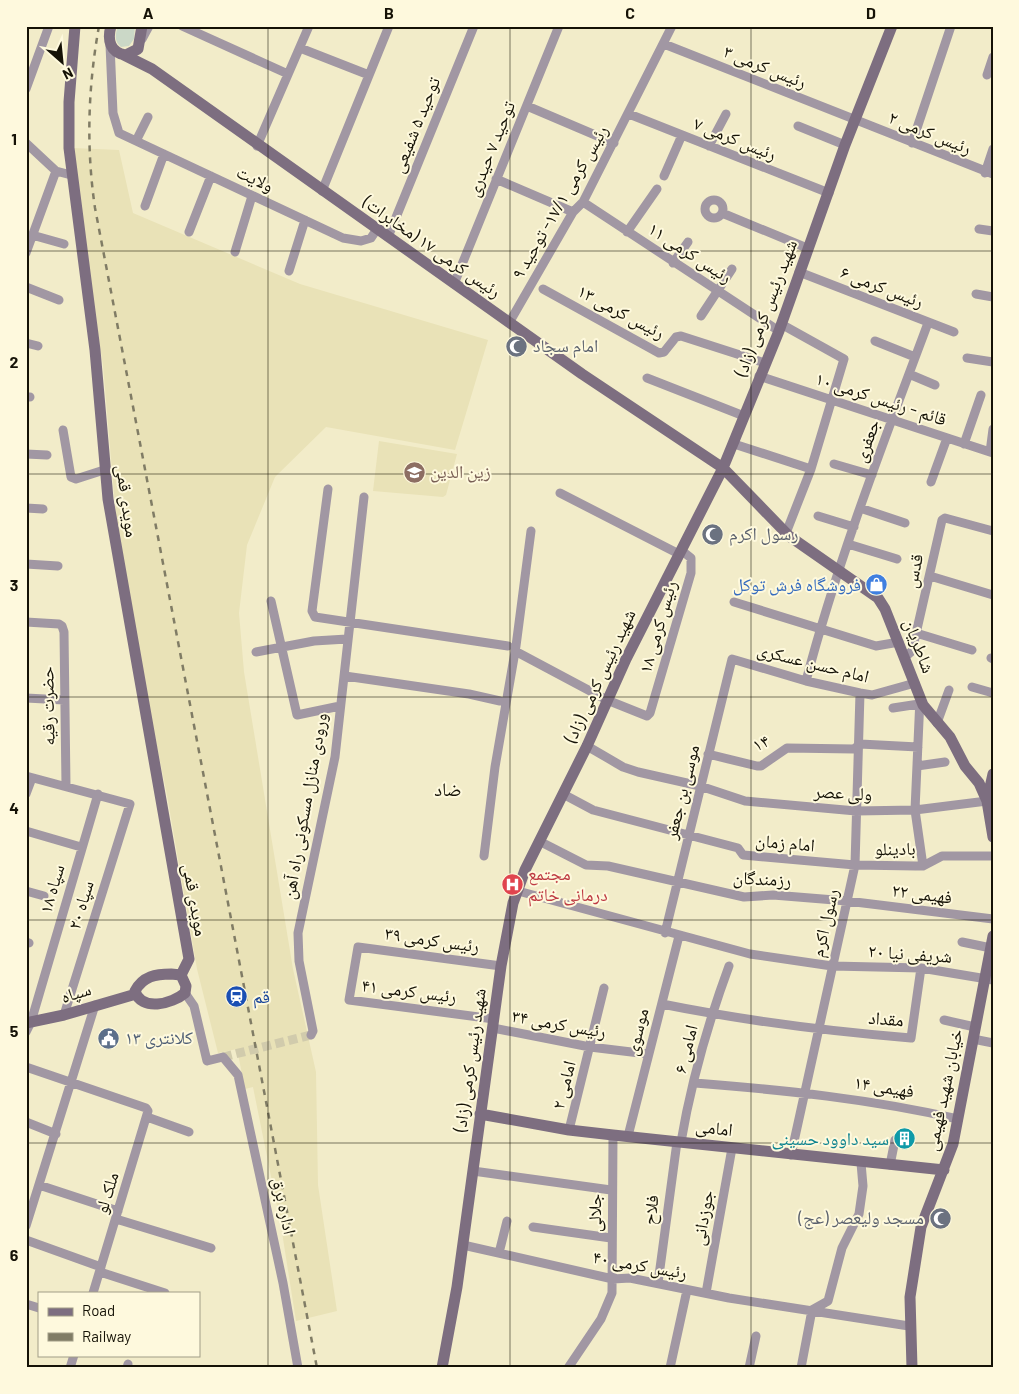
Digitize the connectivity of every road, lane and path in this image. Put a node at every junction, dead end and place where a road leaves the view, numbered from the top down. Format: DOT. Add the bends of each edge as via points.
graph roads {
  1 [pos="49,26"];
  2 [pos="75,26"];
  3 [pos="111,26"];
  4 [pos="142,26"];
  5 [pos="149,26"];
  6 [pos="182,26"];
  7 [pos="389,26"];
  8 [pos="474,26"];
  9 [pos="559,26"];
  10 [pos="672,26"];
  11 [pos="892,26"];
  12 [pos="951,26"];
  13 [pos="306,27"];
  14 [pos="664,44"];
  15 [pos="110,45"];
  16 [pos="138,48"];
  17 [pos="300,48"];
  18 [pos="122,54"];
  19 [pos="993,58"];
  20 [pos="152,69"];
  21 [pos="288,74"];
  22 [pos="987,75"];
  23 [pos="369,76"];
  24 [pos="26,89"];
  25 [pos="527,106"];
  26 [pos="628,114"];
  27 [pos="726,114"];
  28 [pos="148,117"];
  29 [pos="855,120"];
  30 [pos="798,126"];
  31 [pos="682,135"];
  32 [pos="136,141"];
  33 [pos="26,143"];
  34 [pos="614,143"];
  35 [pos="912,143"];
  36 [pos="845,145"];
  37 [pos="257,146"];
  38 [pos="709,146"];
  39 [pos="993,149"];
  40 [pos="164,154"];
  41 [pos="56,171"];
  42 [pos="989,174"];
  43 [pos="72,175"];
  44 [pos="211,176"];
  45 [pos="664,176"];
  46 [pos="496,179"];
  47 [pos="657,188"];
  48 [pos="322,191"];
  49 [pos="829,193"];
  50 [pos="252,196"];
  51 [pos="583,202"];
  52 [pos="145,206"];
  53 [pos="573,212"];
  54 [pos="722,212"];
  55 [pos="305,220"];
  56 [pos="377,229"];
  57 [pos="979,229"];
  58 [pos="993,231"];
  59 [pos="189,232"];
  60 [pos="627,232"];
  61 [pos="32,236"];
  62 [pos="388,237"];
  63 [pos="688,242"];
  64 [pos="64,244"];
  65 [pos="808,248"];
  66 [pos="26,252"];
  67 [pos="235,252"];
  68 [pos="673,263"];
  69 [pos="732,269"];
  70 [pos="289,271"];
  71 [pos="799,272"];
  72 [pos="454,284"];
  73 [pos="26,287"];
  74 [pos="543,289"];
  75 [pos="718,291"];
  76 [pos="976,294"];
  77 [pos="993,297"];
  78 [pos="59,300"];
  79 [pos="701,316"];
  80 [pos="509,323"];
  81 [pos="928,323"];
  82 [pos="780,327"];
  83 [pos="954,332"];
  84 [pos="876,341"];
  85 [pos="26,343"];
  86 [pos="38,346"];
  87 [pos="915,357"];
  88 [pos="967,358"];
  89 [pos="993,362"];
  90 [pos="765,363"];
  91 [pos="909,374"];
  92 [pos="759,376"];
  93 [pos="647,378"];
  94 [pos="936,385"];
  95 [pos="981,394"];
  96 [pos="832,399"];
  97 [pos="744,416"];
  98 [pos="892,420"];
  99 [pos="63,430"];
  100 [pos="993,430"];
  101 [pos="947,438"];
  102 [pos="734,444"];
  103 [pos="964,444"];
  104 [pos="991,453"];
  105 [pos="26,454"];
  106 [pos="48,455"];
  107 [pos="834,464"];
  108 [pos="724,468"];
  109 [pos="811,469"];
  110 [pos="104,470"];
  111 [pos="872,475"];
  112 [pos="932,482"];
  113 [pos="328,489"];
  114 [pos="560,493"];
  115 [pos="364,497"];
  116 [pos="26,508"];
  117 [pos="860,508"];
  118 [pos="43,509"];
  119 [pos="818,516"];
  120 [pos="905,523"];
  121 [pos="854,528"];
  122 [pos="531,531"];
  123 [pos="993,531"];
  124 [pos="786,533"];
  125 [pos="848,544"];
  126 [pos="680,552"];
  127 [pos="896,559"];
  128 [pos="26,564"];
  129 [pos="58,566"];
  130 [pos="839,570"];
  131 [pos="930,576"];
  132 [pos="993,595"];
  133 [pos="271,601"];
  134 [pos="734,602"];
  135 [pos="350,621"];
  136 [pos="26,622"];
  137 [pos="820,628"];
  138 [pos="916,633"];
  139 [pos="347,639"];
  140 [pos="899,642"];
  141 [pos="282,648"];
  142 [pos="512,648"];
  143 [pos="972,650"];
  144 [pos="256,652"];
  145 [pos="905,657"];
  146 [pos="732,659"];
  147 [pos="345,676"];
  148 [pos="806,681"];
  149 [pos="915,683"];
  150 [pos="972,687"];
  151 [pos="949,690"];
  152 [pos="860,693"];
  153 [pos="993,693"];
  154 [pos="26,698"];
  155 [pos="64,700"];
  156 [pos="607,700"];
  157 [pos="500,701"];
  158 [pos="919,701"];
  159 [pos="340,706"];
  160 [pos="893,708"];
  161 [pos="937,724"];
  162 [pos="587,746"];
  163 [pos="857,746"];
  164 [pos="918,747"];
  165 [pos="708,754"];
  166 [pos="945,762"];
  167 [pos="917,766"];
  168 [pos="993,775"];
  169 [pos="29,777"];
  170 [pos="66,786"];
  171 [pos="700,786"];
  172 [pos="26,794"];
  173 [pos="98,794"];
  174 [pos="563,794"];
  175 [pos="987,801"];
  176 [pos="914,810"];
  177 [pos="856,811"];
  178 [pos="26,831"];
  179 [pos="688,835"];
  180 [pos="993,837"];
  181 [pos="539,841"];
  182 [pos="81,847"];
  183 [pos="484,856"];
  184 [pos="993,856"];
  185 [pos="855,865"];
  186 [pos="923,866"];
  187 [pos="676,883"];
  188 [pos="26,891"];
  189 [pos="518,891"];
  190 [pos="44,896"];
  191 [pos="847,901"];
  192 [pos="993,919"];
  193 [pos="665,933"];
  194 [pos="679,936"];
  195 [pos="993,936"];
  196 [pos="962,942"];
  197 [pos="991,948"];
  198 [pos="502,966"];
  199 [pos="729,966"];
  200 [pos="832,966"];
  201 [pos="921,968"];
  202 [pos="181,976"];
  203 [pos="989,980"];
  204 [pos="604,988"];
  205 [pos="185,993"];
  206 [pos="136,994"];
  207 [pos="349,1000"];
  208 [pos="662,1004"];
  209 [pos="95,1005"];
  210 [pos="712,1014"];
  211 [pos="64,1015"];
  212 [pos="944,1020"];
  213 [pos="494,1023"];
  214 [pos="28,1026"];
  215 [pos="975,1027"];
  216 [pos="818,1030"];
  217 [pos="312,1033"];
  218 [pos="973,1039"];
  219 [pos="993,1043"];
  220 [pos="590,1047"];
  221 [pos="648,1054"];
  222 [pos="26,1066"];
  223 [pos="695,1083"];
  224 [pos="72,1084"];
  225 [pos="804,1091"];
  226 [pos="480,1114"];
  227 [pos="146,1117"];
  228 [pos="958,1118"];
  229 [pos="26,1122"];
  230 [pos="569,1130"];
  231 [pos="189,1132"];
  232 [pos="56,1134"];
  233 [pos="613,1136"];
  234 [pos="628,1136"];
  235 [pos="896,1140"];
  236 [pos="679,1142"];
  237 [pos="732,1148"];
  238 [pos="791,1155"];
  239 [pos="861,1163"];
  240 [pos="890,1165"];
  241 [pos="944,1170"];
  242 [pos="473,1171"];
  243 [pos="39,1185"];
  244 [pos="611,1190"];
  245 [pos="117,1215"];
  246 [pos="507,1221"];
  247 [pos="26,1226"];
  248 [pos="533,1227"];
  249 [pos="611,1238"];
  250 [pos="26,1240"];
  251 [pos="463,1245"];
  252 [pos="211,1248"];
  253 [pos="499,1253"];
  254 [pos="100,1269"];
  255 [pos="613,1279"];
  256 [pos="658,1283"];
  257 [pos="687,1290"];
  258 [pos="93,1292"];
  259 [pos="162,1292"];
  260 [pos="706,1293"];
  261 [pos="26,1304"];
  262 [pos="38,1308"];
  263 [pos="812,1310"];
  264 [pos="909,1326"];
  265 [pos="756,1336"];
  266 [pos="74,1356"];
  267 [pos="70,1368"];
  268 [pos="298,1368"];
  269 [pos="442,1368"];
  270 [pos="568,1368"];
  271 [pos="670,1368"];
  272 [pos="749,1368"];
  273 [pos="802,1368"];
  274 [pos="912,1368"];
  1 -- 24 [label="street"];
  2 -- 43 [label="street, مویدی قمی" via="69,102"];
  3 -- 15 [label="street"];
  4 -- 16 [label="street"];
  5 -- 16 [label="street"];
  6 -- 21 [label="street"];
  7 -- 23 [label="street"];
  8 -- 62 [label="street, توحید ۵ شفیعی"];
  9 -- 25 [label="street, توحید ۷ حیدری"];
  10 -- 14 [label="street, رئیس کرمی ۱۷/۱- توحید ۹"];
  11 -- 29 [label="street, شهید رئیس کرمی (زاد)"];
  12 -- 35 [label="street"];
  13 -- 17 [label="street"];
  14 -- 26 [label="street, رئیس کرمی ۱۷/۱- توحید ۹"];
  14 -- 29 [label="street, رئیس کرمی ۳"];
  15 -- 18 [label="street, رئیس کرمی ۱۷ (مخابرات)"];
  15 -- 32 [label="street, ولایت" via="113,113 118,133"];
  16 -- 18 [label="street" via="131,54"];
  16 -- 20 [label="street"];
  17 -- 21 [label="street"];
  17 -- 23 [label="street"];
  18 -- 20 [label="street, رئیس کرمی ۱۷ (مخابرات)"];
  19 -- 22 [label="street"];
  20 -- 37 [label="street, رئیس کرمی ۱۷ (مخابرات)"];
  21 -- 37 [label="street"];
  23 -- 48 [label="street"];
  25 -- 34 [label="street"];
  25 -- 46 [label="street, توحید ۷ حیدری"];
  26 -- 31 [label="street, رئیس کرمی ۷"];
  26 -- 34 [label="street, رئیس کرمی ۱۷/۱- توحید ۹"];
  27 -- 38 [label="street"];
  28 -- 32 [label="street"];
  29 -- 35 [label="street, رئیس کرمی ۲"];
  29 -- 36 [label="street, شهید رئیس کرمی (زاد)"];
  30 -- 36 [label="street"];
  31 -- 38 [label="street, رئیس کرمی ۷"];
  31 -- 45 [label="street"];
  32 -- 40 [label="street, ولایت"];
  33 -- 41 [label="street"];
  34 -- 51 [label="street, رئیس کرمی ۱۷/۱- توحید ۹"];
  35 -- 42 [label="street, رئیس کرمی ۲"];
  36 -- 49 [label="street, شهید رئیس کرمی (زاد)"];
  37 -- 48 [label="street, رئیس کرمی ۱۷ (مخابرات)"];
  38 -- 49 [label="street, رئیس کرمی ۷"];
  39 -- 42 [label="street"];
  40 -- 44 [label="street, ولایت"];
  40 -- 52 [label="street"];
  41 -- 43 [label="street"];
  41 -- 61 [label="street"];
  43 -- 110 [label="street, مویدی قمی" via="95,350"];
  44 -- 50 [label="street, ولایت"];
  44 -- 59 [label="street"];
  46 -- 53 [label="street"];
  46 -- 72 [label="street, توحید ۷ حیدری"];
  47 -- 60 [label="street"];
  48 -- 56 [label="street, رئیس کرمی ۱۷ (مخابرات)"];
  49 -- 65 [label="street, شهید رئیس کرمی (زاد)"];
  50 -- 55 [label="street, ولایت"];
  50 -- 67 [label="street"];
  51 -- 53 [label="street, رئیس کرمی ۱۷/۱- توحید ۹"];
  51 -- 60 [label="street, رئیس کرمی ۱۱"];
  53 -- 80 [label="street, رئیس کرمی ۱۷/۱- توحید ۹"];
  54 -- 65 [label="street"];
  55 -- 56 [label="street, ولایت" via="343,238 371,238"];
  55 -- 70 [label="street"];
  56 -- 62 [label="street, رئیس کرمی ۱۷ (مخابرات)"];
  57 -- 58 [label="street"];
  60 -- 68 [label="street, رئیس کرمی ۱۱"];
  61 -- 64 [label="street"];
  61 -- 66 [label="street"];
  62 -- 72 [label="street, رئیس کرمی ۱۷ (مخابرات)"];
  63 -- 68 [label="street"];
  65 -- 71 [label="street, شهید رئیس کرمی (زاد)"];
  68 -- 75 [label="street, رئیس کرمی ۱۱"];
  69 -- 75 [label="street"];
  71 -- 81 [label="street, رئیس کرمی ۶"];
  71 -- 82 [label="street, شهید رئیس کرمی (زاد)"];
  72 -- 80 [label="street, رئیس کرمی ۱۷ (مخابرات)"];
  73 -- 78 [label="street"];
  74 -- 90 [label="street, رئیس کرمی ۱۳" via="659,353 681,336"];
  75 -- 79 [label="street"];
  75 -- 82 [label="street, رئیس کرمی ۱۱"];
  76 -- 77 [label="street"];
  80 -- 108 [label="street, رئیس کرمی ۱۷ (مخابرات)"];
  81 -- 83 [label="street, رئیس کرمی ۶"];
  81 -- 87 [label="street, جعفری"];
  82 -- 90 [label="street, شهید رئیس کرمی (زاد)"];
  82 -- 96 [label="street, رئیس کرمی ۱۱" via="844,359"];
  84 -- 87 [label="street"];
  85 -- 86 [label="street"];
  87 -- 91 [label="street, جعفری"];
  88 -- 89 [label="street"];
  90 -- 92 [label="street, شهید رئیس کرمی (زاد)"];
  91 -- 94 [label="street"];
  91 -- 98 [label="street, جعفری"];
  92 -- 96 [label="street, قائم - رئیس کرمی ۱۰"];
  92 -- 97 [label="street, شهید رئیس کرمی (زاد)"];
  93 -- 97 [label="street"];
  95 -- 103 [label="street"];
  96 -- 98 [label="street, قائم - رئیس کرمی ۱۰"];
  96 -- 109 [label="street"];
  97 -- 102 [label="street, شهید رئیس کرمی (زاد)"];
  98 -- 101 [label="street, قائم - رئیس کرمی ۱۰"];
  98 -- 111 [label="street, جعفری"];
  99 -- 110 [label="street" via="71,477 76,479"];
  100 -- 104 [label="street"];
  101 -- 103 [label="street, قائم - رئیس کرمی ۱۰"];
  101 -- 112 [label="street"];
  102 -- 108 [label="street, شهید رئیس کرمی (زاد)"];
  102 -- 109 [label="street"];
  103 -- 104 [label="street, قائم - رئیس کرمی ۱۰"];
  105 -- 106 [label="street"];
  107 -- 111 [label="street"];
  108 -- 124 [label="street, رئیس کرمی ۱۷ (مخابرات)"];
  108 -- 126 [label="street, شهید رئیس کرمی (زاد)"];
  109 -- 124 [label="street"];
  110 -- 202 [label="street, مویدی قمی" via="189,960"];
  111 -- 117 [label="street, جعفری"];
  113 -- 135 [label="street" via="312,611 315,617"];
  114 -- 126 [label="street"];
  115 -- 135 [label="street, ورودی منازل مسکونی راه آهن"];
  116 -- 118 [label="street"];
  117 -- 120 [label="street"];
  117 -- 121 [label="street, جعفری"];
  119 -- 121 [label="street"];
  121 -- 125 [label="street, جعفری"];
  122 -- 142 [label="street"];
  123 -- 131 [label="street, قدس" via="943,518"];
  124 -- 130 [label="street, شاطریان"];
  125 -- 127 [label="street"];
  125 -- 130 [label="street, جعفری"];
  126 -- 156 [label="street, شهید رئیس کرمی (زاد)"];
  126 -- 156 [label="street, رئیس کرمی ۱۸" via="690,558 691,573 650,713 647,716"];
  128 -- 129 [label="street"];
  130 -- 137 [label="street, جعفری"];
  130 -- 140 [label="street, شاطریان" via="878,598"];
  131 -- 132 [label="street"];
  131 -- 138 [label="street, قدس"];
  133 -- 141 [label="street"];
  134 -- 137 [label="street"];
  135 -- 139 [label="street, ورودی منازل مسکونی راه آهن"];
  135 -- 142 [label="street"];
  136 -- 155 [label="street, حضرت رقیه" via="62,626"];
  137 -- 140 [label="street" via="876,646"];
  137 -- 148 [label="street, جعفری"];
  138 -- 143 [label="street"];
  138 -- 145 [label="street, قدس" via="912,651"];
  139 -- 141 [label="street" via="314,641"];
  139 -- 147 [label="street, ورودی منازل مسکونی راه آهن"];
  140 -- 145 [label="street, شاطریان"];
  141 -- 144 [label="street"];
  141 -- 159 [label="street" via="297,715"];
  142 -- 156 [label="street"];
  142 -- 183 [label="street"];
  145 -- 149 [label="street, شاطریان"];
  146 -- 148 [label="street, امام حسن عسکری"];
  146 -- 165 [label="street, موسی بن جعفر"];
  147 -- 157 [label="street"];
  147 -- 159 [label="street, ورودی منازل مسکونی راه آهن"];
  148 -- 152 [label="street, امام حسن عسکری"];
  149 -- 152 [label="street, امام حسن عسکری" via="872,695"];
  149 -- 158 [label="street, شاطریان"];
  150 -- 153 [label="street"];
  151 -- 161 [label="street"];
  152 -- 163 [label="street, رسول اکرم"];
  154 -- 155 [label="street"];
  155 -- 170 [label="street, حضرت رقیه"];
  156 -- 162 [label="street, شهید رئیس کرمی (زاد)"];
  158 -- 160 [label="street"];
  158 -- 161 [label="street, شاطریان"];
  158 -- 164 [label="street"];
  159 -- 217 [label="street, ورودی منازل مسکونی راه آهن" via="335,757 298,933 299,961"];
  161 -- 175 [label="street, شاطریان" via="950,737"];
  162 -- 171 [label="street, ولی عصر" via="623,767"];
  162 -- 174 [label="street, شهید رئیس کرمی (زاد)"];
  163 -- 164 [label="street, ۱۴"];
  163 -- 165 [label="street, ۱۴" via="854,749 786,748 761,766"];
  163 -- 177 [label="street, رسول اکرم"];
  164 -- 167 [label="street"];
  165 -- 171 [label="street, موسی بن جعفر"];
  166 -- 167 [label="street"];
  167 -- 176 [label="street"];
  168 -- 175 [label="street"];
  169 -- 170 [label="street"];
  169 -- 172 [label="street"];
  170 -- 173 [label="street"];
  171 -- 177 [label="street, ولی عصر" via="745,801"];
  171 -- 179 [label="street, موسی بن جعفر"];
  173 -- 182 [label="street, سپاه ۱۸"];
  173 -- 211 [label="street, سپاه ۲۰" via="130,804"];
  174 -- 179 [label="street, امام زمان" via="593,810"];
  174 -- 181 [label="street, شهید رئیس کرمی (زاد)"];
  175 -- 176 [label="street, ولی عصر"];
  175 -- 180 [label="street"];
  176 -- 177 [label="street, ولی عصر"];
  176 -- 186 [label="street"];
  177 -- 185 [label="street, رسول اکرم"];
  178 -- 182 [label="street"];
  179 -- 185 [label="street, امام زمان" via="738,848 743,855"];
  179 -- 187 [label="street, موسی بن جعفر"];
  181 -- 187 [label="street, رزمندگان" via="586,864 608,866"];
  181 -- 189 [label="street, شهید رئیس کرمی (زاد)"];
  182 -- 214 [label="street, سپاه ۱۸"];
  184 -- 186 [label="street, بادینلو" via="942,856"];
  185 -- 186 [label="street, بادینلو"];
  185 -- 191 [label="street, رسول اکرم"];
  187 -- 191 [label="street, رزمندگان" via="744,897 773,895"];
  187 -- 193 [label="street, موسی بن جعفر"];
  188 -- 190 [label="street"];
  189 -- 193 [label="street, ۲۰ شریفی نیا"];
  189 -- 198 [label="street, شهید رئیس کرمی (زاد)"];
  191 -- 192 [label="street, فهیمی ۲۲"];
  191 -- 200 [label="street, رسول اکرم"];
  193 -- 194 [label="street, ۲۰ شریفی نیا"];
  194 -- 200 [label="street, ۲۰ شریفی نیا" via="750,954"];
  194 -- 208 [label="street, موسوی"];
  195 -- 197 [label="street, خیابان شهید فهیمی"];
  196 -- 197 [label="street"];
  197 -- 203 [label="street, خیابان شهید فهیمی"];
  198 -- 207 [label="street, رئیس کرمی ۳۹" via="358,946"];
  198 -- 213 [label="street, شهید رئیس کرمی (زاد)"];
  199 -- 210 [label="street, امامی ۶"];
  200 -- 201 [label="street, ۲۰ شریفی نیا"];
  200 -- 216 [label="street, رسول اکرم"];
  201 -- 203 [label="street, ۲۰ شریفی نیا"];
  201 -- 216 [label="street, مقداد" via="911,1038"];
  202 -- 205 [label="street" via="185,981"];
  202 -- 206 [label="street" via="148,977 139,983"];
  203 -- 215 [label="street, خیابان شهید فهیمی"];
  204 -- 220 [label="street, امامی ۲"];
  205 -- 206 [label="street" via="179,998 154,1004 144,1003"];
  205 -- 268 [label="street, اداره برق" via="194,1006 207,1061 223,1058 238,1075"];
  206 -- 209 [label="street, سپاه"];
  207 -- 213 [label="street, رئیس کرمی ۴۱"];
  208 -- 210 [label="street"];
  208 -- 221 [label="street, موسوی"];
  209 -- 211 [label="street, سپاه"];
  209 -- 224 [label="street"];
  210 -- 216 [label="street"];
  210 -- 223 [label="street, امامی ۶"];
  211 -- 214 [label="street, سپاه"];
  212 -- 215 [label="street"];
  213 -- 220 [label="street, رئیس کرمی ۳۴"];
  213 -- 226 [label="street, شهید رئیس کرمی (زاد)"];
  215 -- 218 [label="street, خیابان شهید فهیمی"];
  216 -- 225 [label="street, رسول اکرم"];
  218 -- 219 [label="street"];
  218 -- 228 [label="street, خیابان شهید فهیمی"];
  220 -- 221 [label="street, رئیس کرمی ۳۴"];
  220 -- 230 [label="street, امامی ۲"];
  221 -- 234 [label="street, موسوی"];
  222 -- 224 [label="street"];
  223 -- 225 [label="street, فهیمی ۱۴"];
  223 -- 236 [label="street, امامی ۶"];
  224 -- 227 [label="street" via="148,1109"];
  224 -- 232 [label="street"];
  225 -- 228 [label="street, فهیمی ۱۴"];
  225 -- 238 [label="street, رسول اکرم"];
  226 -- 230 [label="street, امامی"];
  226 -- 242 [label="street, شهید رئیس کرمی (زاد)"];
  227 -- 231 [label="street"];
  227 -- 245 [label="street, ملک لو"];
  228 -- 241 [label="street, خیابان شهید فهیمی"];
  229 -- 232 [label="street"];
  230 -- 233 [label="street, امامی"];
  232 -- 243 [label="street"];
  233 -- 234 [label="street, امامی"];
  233 -- 244 [label="street, جلالی"];
  234 -- 236 [label="street, امامی"];
  235 -- 240 [label="street"];
  236 -- 237 [label="street, امامی"];
  236 -- 256 [label="street, فلاح"];
  237 -- 238 [label="street, امامی"];
  237 -- 260 [label="street, جوزدانی"];
  238 -- 239 [label="street, امامی"];
  239 -- 240 [label="street, امامی"];
  239 -- 263 [label="street" via="863,1186 859,1214 838,1261 828,1301"];
  240 -- 241 [label="street, امامی"];
  241 -- 264 [label="street, خیابان شهید فهیمی" via="921,1226"];
  242 -- 244 [label="street"];
  242 -- 251 [label="street, شهید رئیس کرمی (زاد)"];
  243 -- 245 [label="street"];
  243 -- 247 [label="street"];
  244 -- 249 [label="street, جلالی"];
  245 -- 252 [label="street"];
  245 -- 254 [label="street, ملک لو"];
  246 -- 253 [label="street"];
  248 -- 249 [label="street"];
  249 -- 255 [label="street, جلالی"];
  250 -- 254 [label="street"];
  251 -- 253 [label="street, رئیس کرمی ۴۰"];
  251 -- 269 [label="street, شهید رئیس کرمی (زاد)"];
  253 -- 255 [label="street, رئیس کرمی ۴۰"];
  254 -- 258 [label="street, ملک لو"];
  254 -- 259 [label="street"];
  255 -- 256 [label="street, رئیس کرمی ۴۰" via="630,1278"];
  255 -- 270 [label="street, جلالی" via="612,1293 601,1319"];
  256 -- 257 [label="street, رئیس کرمی ۴۰"];
  257 -- 260 [label="street, رئیس کرمی ۴۰"];
  257 -- 271 [label="street"];
  260 -- 263 [label="street, رئیس کرمی ۴۰"];
  261 -- 262 [label="street"];
  263 -- 264 [label="street, رئیس کرمی ۴۰"];
  263 -- 273 [label="street"];
  264 -- 274 [label="street, خیابان شهید فهیمی"];
  265 -- 272 [label="street"];
  266 -- 267 [label="street"];
}
